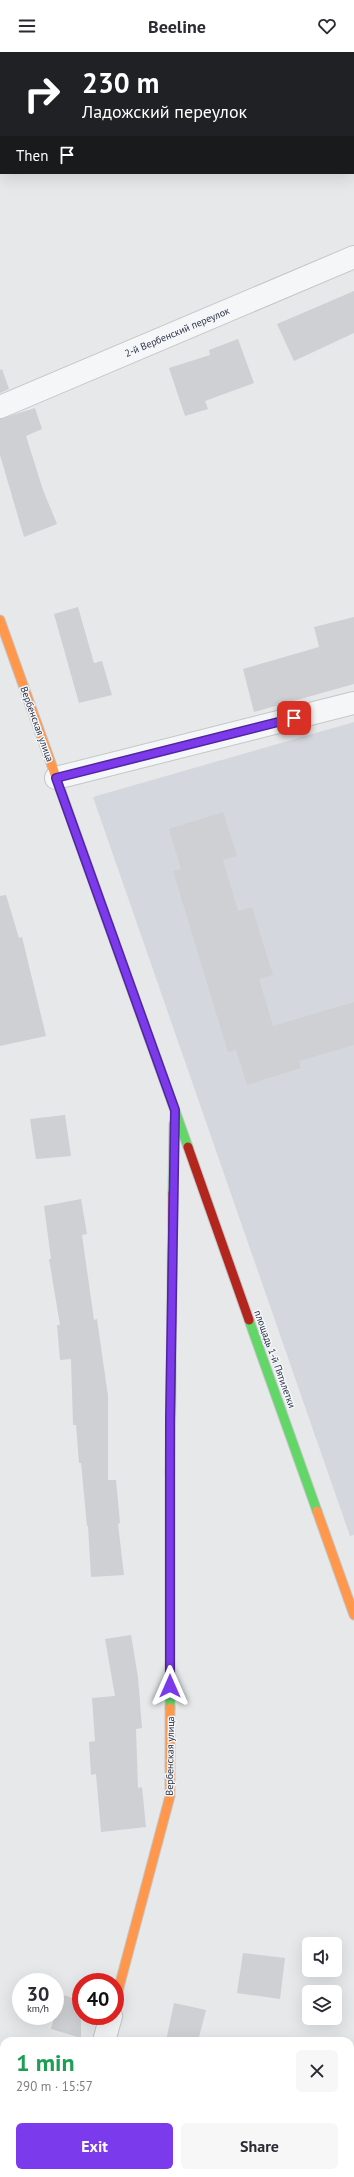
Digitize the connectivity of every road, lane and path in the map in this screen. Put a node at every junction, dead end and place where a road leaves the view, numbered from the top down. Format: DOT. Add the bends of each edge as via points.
graph roads {
  1 [pos="354,257"];
  2 [pos="0,407"];
  3 [pos="0,620"];
  4 [pos="354,703"];
  5 [pos="56,778"];
  6 [pos="175,1110"];
  7 [pos="354,1615"];
  8 [pos="123,1973"];
  9 [pos="108,2025"];
  10 [pos="105,2037"];
  1 -- 2 [label="street, 2-й Вербенский переулок"];
  3 -- 5 [label="main road, Вербенская улица"];
  4 -- 5 [label="street"];
  5 -- 6 [label="main road, Вербенская улица"];
  6 -- 7 [label="main road, площадь 1-й Пятилетки"];
  6 -- 8 [label="main road, Вербенская улица" via="170,1419 170,1796"];
  9 -- 10 [label="street"];
}
